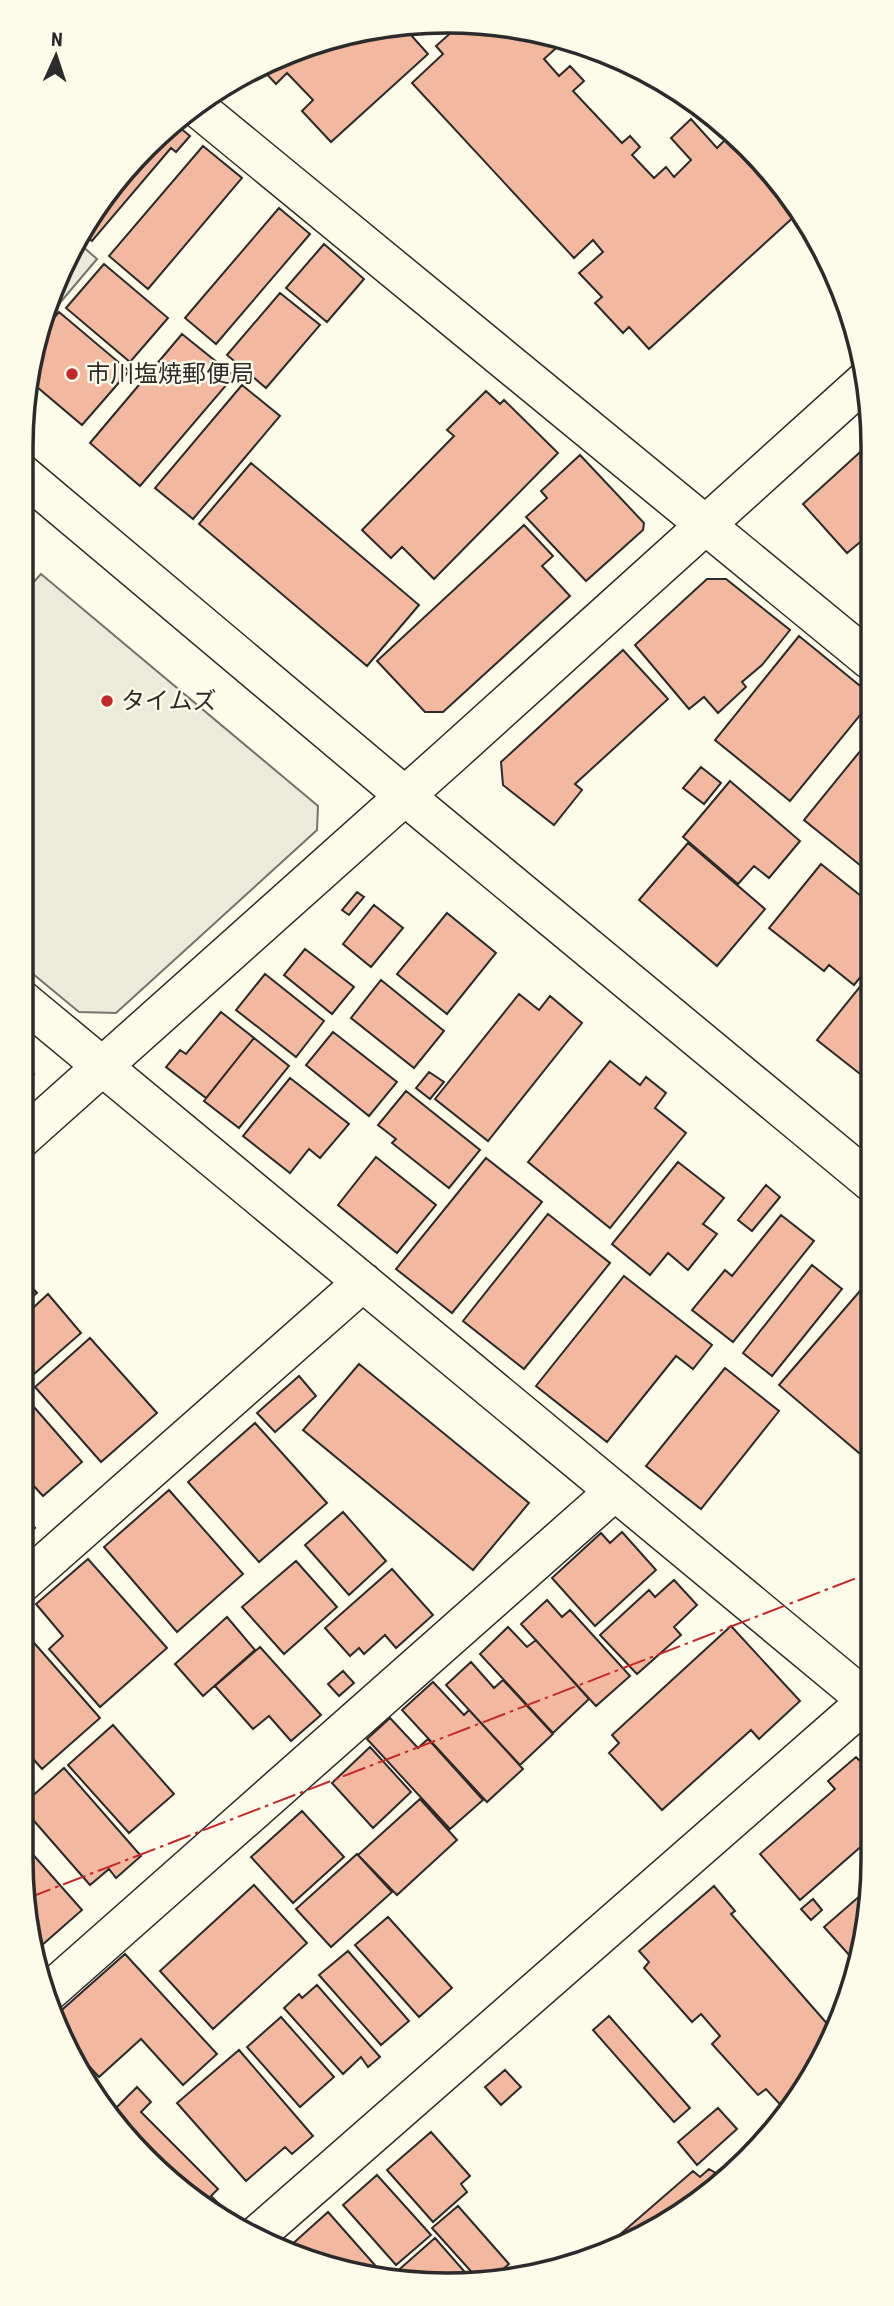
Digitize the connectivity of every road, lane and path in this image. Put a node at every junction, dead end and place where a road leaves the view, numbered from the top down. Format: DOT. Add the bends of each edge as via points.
graph roads {
  1 [pos="204,113"];
  2 [pos="856,389"];
  3 [pos="33,483"];
  4 [pos="705,527"];
  5 [pos="861,653"];
  6 [pos="405,796"];
  7 [pos="33,1009"];
  8 [pos="102,1068"];
  9 [pos="33,1128"];
  10 [pos="861,1174"];
  11 [pos="363,1282"];
  12 [pos="615,1491"];
  13 [pos="33,1573"];
  14 [pos="861,1696"];
  15 [pos="861,1711"];
  16 [pos="54,1987"];
  17 [pos="263,2229"];
  1 -- 4 [label="street"];
  2 -- 4 [label="street"];
  3 -- 6 [label="street"];
  4 -- 5 [label="street"];
  4 -- 6 [label="street"];
  6 -- 8 [label="street"];
  6 -- 10 [label="street"];
  7 -- 8 [label="street"];
  8 -- 9 [label="street"];
  8 -- 11 [label="street"];
  11 -- 12 [label="street"];
  11 -- 13 [label="street"];
  12 -- 14 [label="street"];
  12 -- 16 [label="street"];
  15 -- 17 [label="street"];
}
